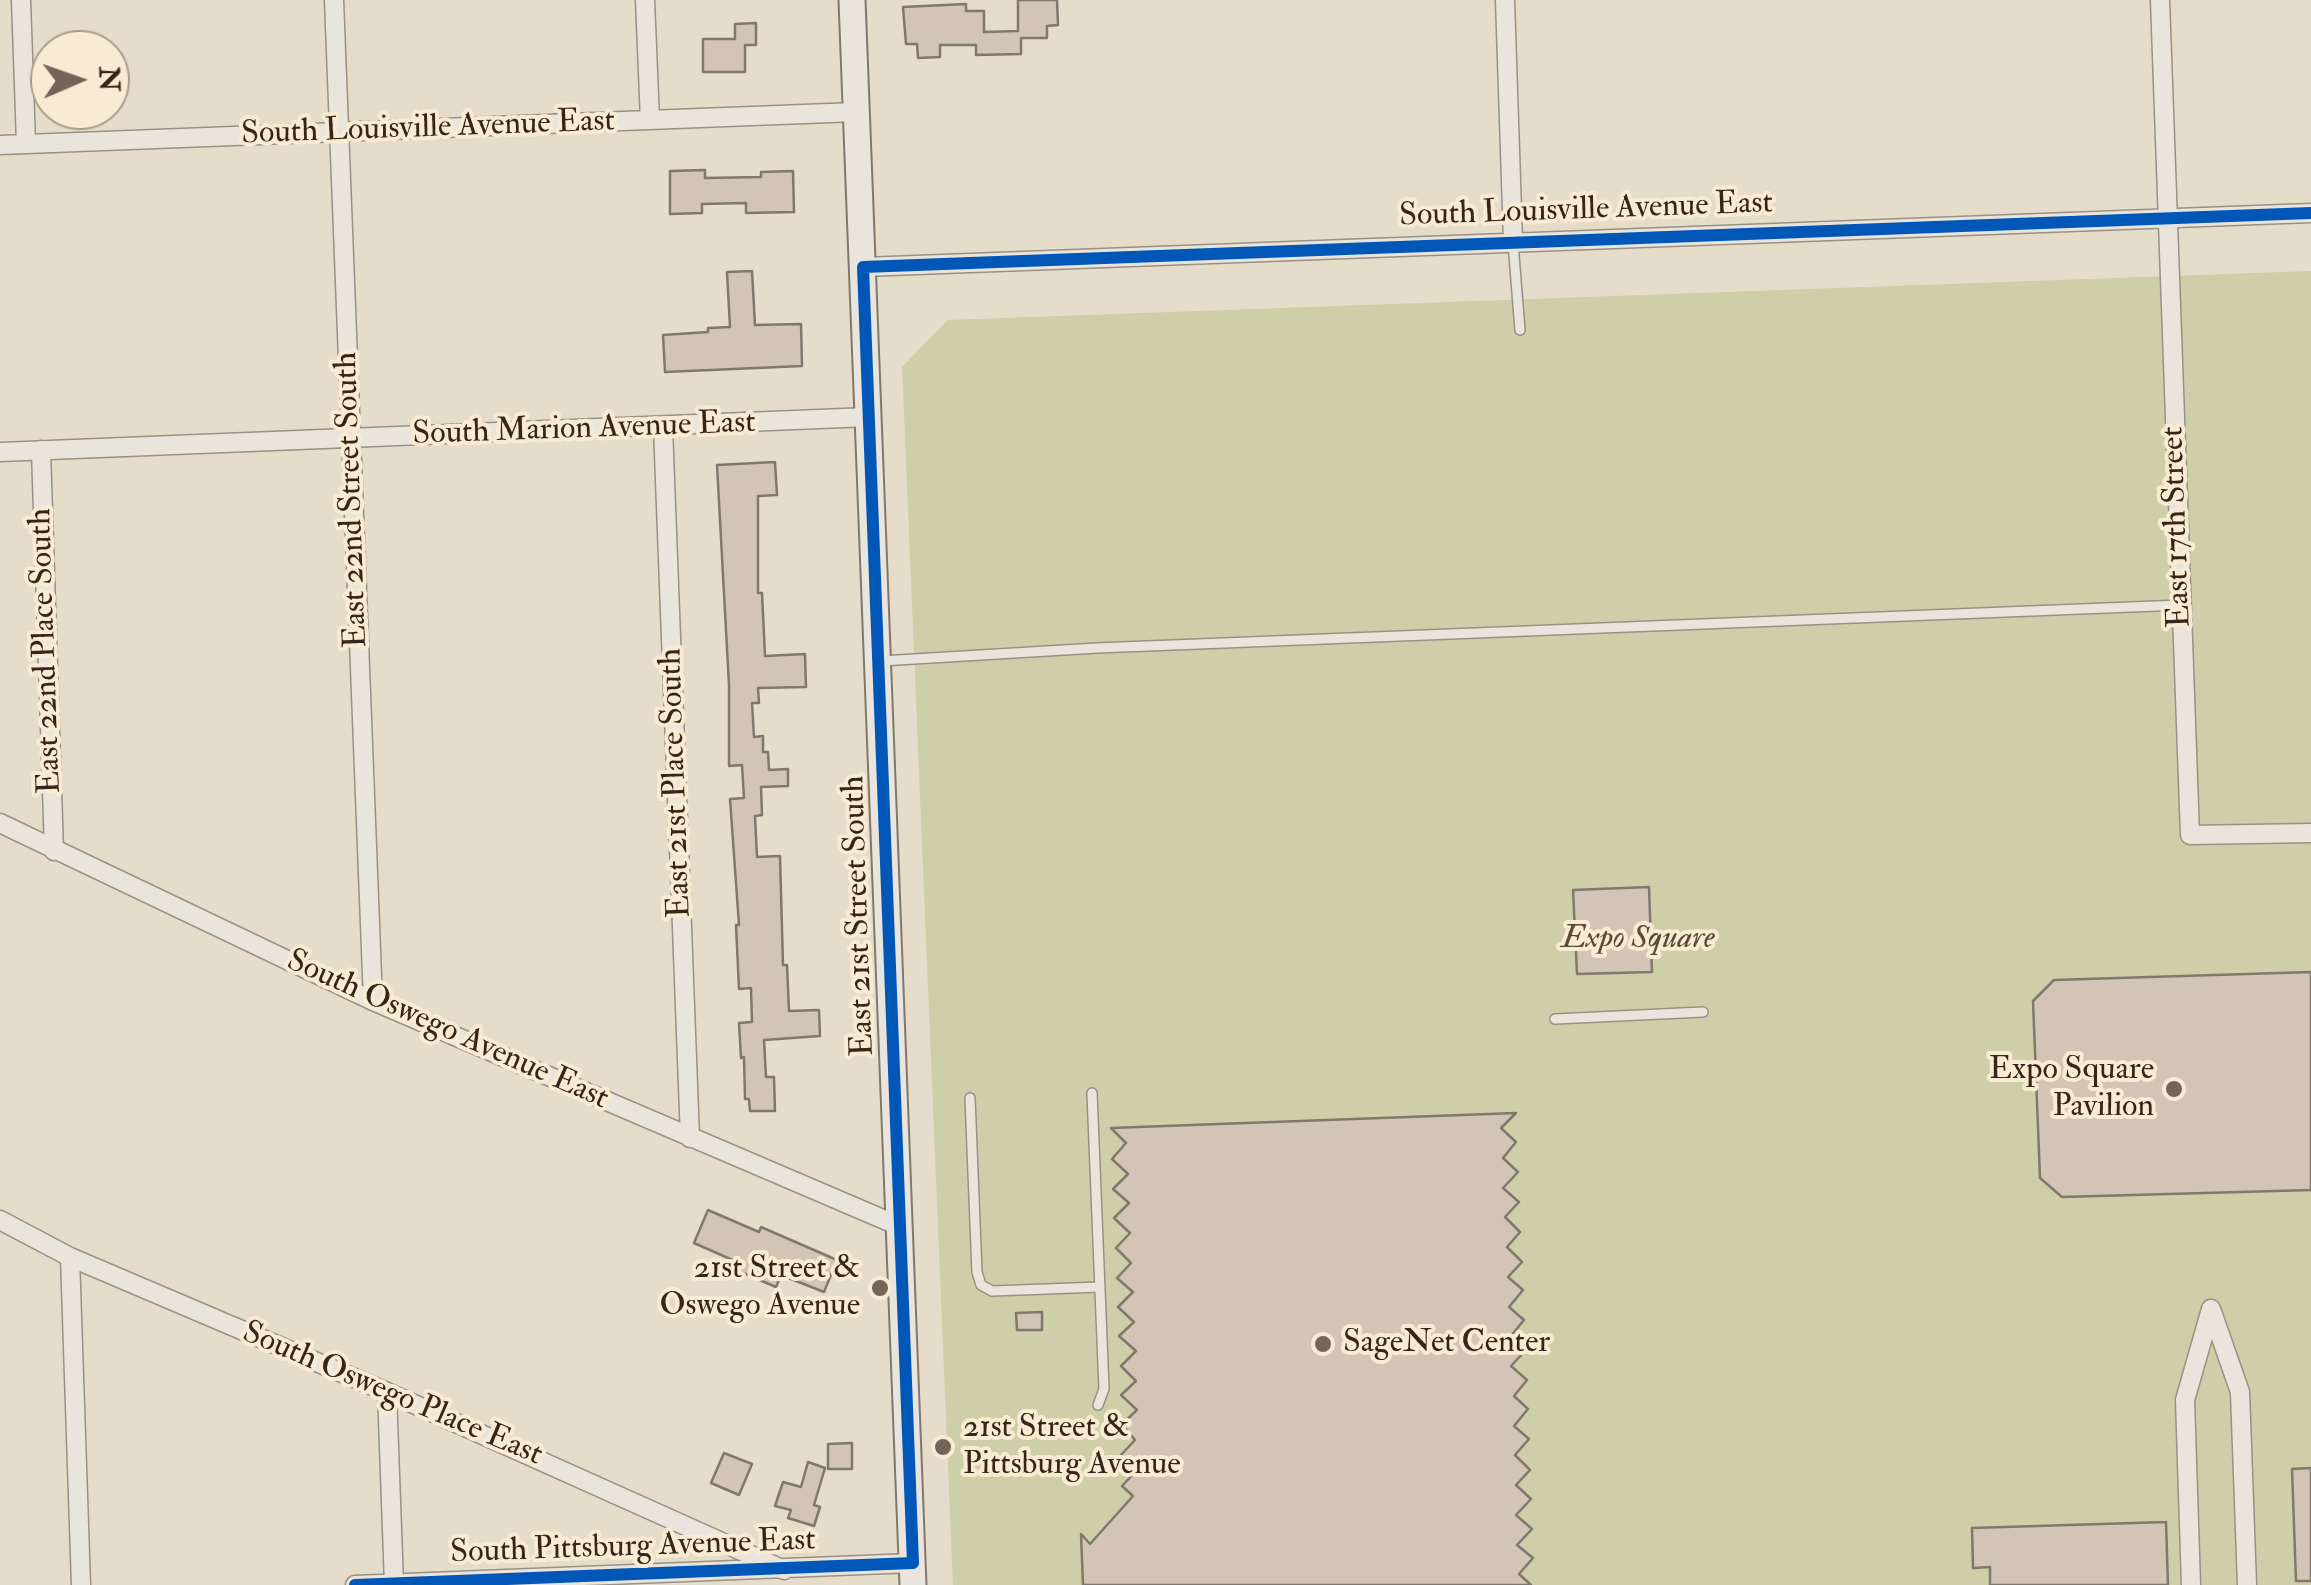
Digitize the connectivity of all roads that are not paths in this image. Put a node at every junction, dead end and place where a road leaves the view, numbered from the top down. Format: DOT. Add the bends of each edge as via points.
graph roads {
  1 [pos="21,0"];
  2 [pos="334,0"];
  3 [pos="645,0"];
  4 [pos="852,0"];
  5 [pos="1505,0"];
  6 [pos="2160,0"];
  7 [pos="856,112"];
  8 [pos="650,120"];
  9 [pos="339,133"];
  10 [pos="26,144"];
  11 [pos="0,145"];
  12 [pos="2311,214"];
  13 [pos="2168,219"];
  14 [pos="1513,241"];
  15 [pos="863,267"];
  16 [pos="1520,330"];
  17 [pos="868,417"];
  18 [pos="663,427"];
  19 [pos="350,440"];
  20 [pos="41,450"];
  21 [pos="0,452"];
  22 [pos="2182,605"];
  23 [pos="878,661"];
  24 [pos="0,822"];
  25 [pos="2311,833"];
  26 [pos="54,851"];
  27 [pos="373,1001"];
  28 [pos="1703,1012"];
  29 [pos="1556,1018"];
  30 [pos="1092,1093"];
  31 [pos="970,1098"];
  32 [pos="690,1138"];
  33 [pos="0,1220"];
  34 [pos="899,1226"];
  35 [pos="70,1258"];
  36 [pos="1100,1287"];
  37 [pos="387,1392"];
  38 [pos="1098,1405"];
  39 [pos="784,1570"];
  40 [pos="913,1574"];
  41 [pos="694,1579"];
  42 [pos="381,1584"];
  43 [pos="394,1584"];
  44 [pos="81,1585"];
  45 [pos="355,1585"];
  46 [pos="2192,1585"];
  47 [pos="2247,1585"];
  1 -- 10 [label="street"];
  2 -- 9 [label="street, East 22nd Street South"];
  3 -- 8 [label="street"];
  4 -- 7 [label="main road, East 21st Street South"];
  5 -- 14 [label="street"];
  6 -- 13 [label="street, East 17th Street"];
  7 -- 8 [label="street, South Louisville Avenue East"];
  7 -- 15 [label="main road, East 21st Street South"];
  8 -- 9 [label="street, South Louisville Avenue East"];
  9 -- 10 [label="street, South Louisville Avenue East"];
  9 -- 19 [label="street, East 22nd Street South"];
  10 -- 11 [label="street, South Louisville Avenue East"];
  12 -- 13 [label="street, South Louisville Avenue East"];
  13 -- 14 [label="street, South Louisville Avenue East"];
  13 -- 22 [label="street, East 17th Street"];
  14 -- 15 [label="street, South Louisville Avenue East"];
  14 -- 16 [label="lane"];
  15 -- 17 [label="main road, East 21st Street South"];
  17 -- 18 [label="street, South Marion Avenue East"];
  17 -- 23 [label="main road, East 21st Street South"];
  18 -- 19 [label="street, South Marion Avenue East"];
  18 -- 32 [label="street, East 21st Place South"];
  19 -- 20 [label="street, South Marion Avenue East"];
  19 -- 27 [label="street, East 22nd Street South"];
  20 -- 21 [label="street, South Marion Avenue East"];
  20 -- 26 [label="street, East 22nd Place South"];
  22 -- 23 [label="lane"];
  22 -- 25 [label="street, East 17th Street" via="2190,835"];
  23 -- 34 [label="main road, East 21st Street South"];
  24 -- 26 [label="street, South Oswego Avenue East"];
  26 -- 27 [label="street, South Oswego Avenue East"];
  27 -- 32 [label="street, South Oswego Avenue East"];
  28 -- 29 [label="lane"];
  30 -- 36 [label="lane"];
  31 -- 36 [label="lane" via="981,1285 992,1291"];
  32 -- 34 [label="street, South Oswego Avenue East"];
  33 -- 35 [label="street, South Oswego Place East"];
  34 -- 40 [label="main road, East 21st Street South"];
  35 -- 37 [label="street, South Oswego Place East"];
  35 -- 44 [label="street"];
  36 -- 38 [label="lane" via="1104,1389"];
  37 -- 39 [label="street, South Oswego Place East"];
  37 -- 43 [label="street"];
  39 -- 40 [label="street, South Pittsburg Avenue East"];
  39 -- 41 [label="street, South Pittsburg Avenue East"];
  41 -- 43 [label="street, South Pittsburg Avenue East"];
  42 -- 43 [label="street, South Pittsburg Avenue East"];
  42 -- 45 [label="street, South Pittsburg Avenue East"];
  46 -- 47 [label="street" via="2185,1400 2211,1309 2240,1392"];
}
